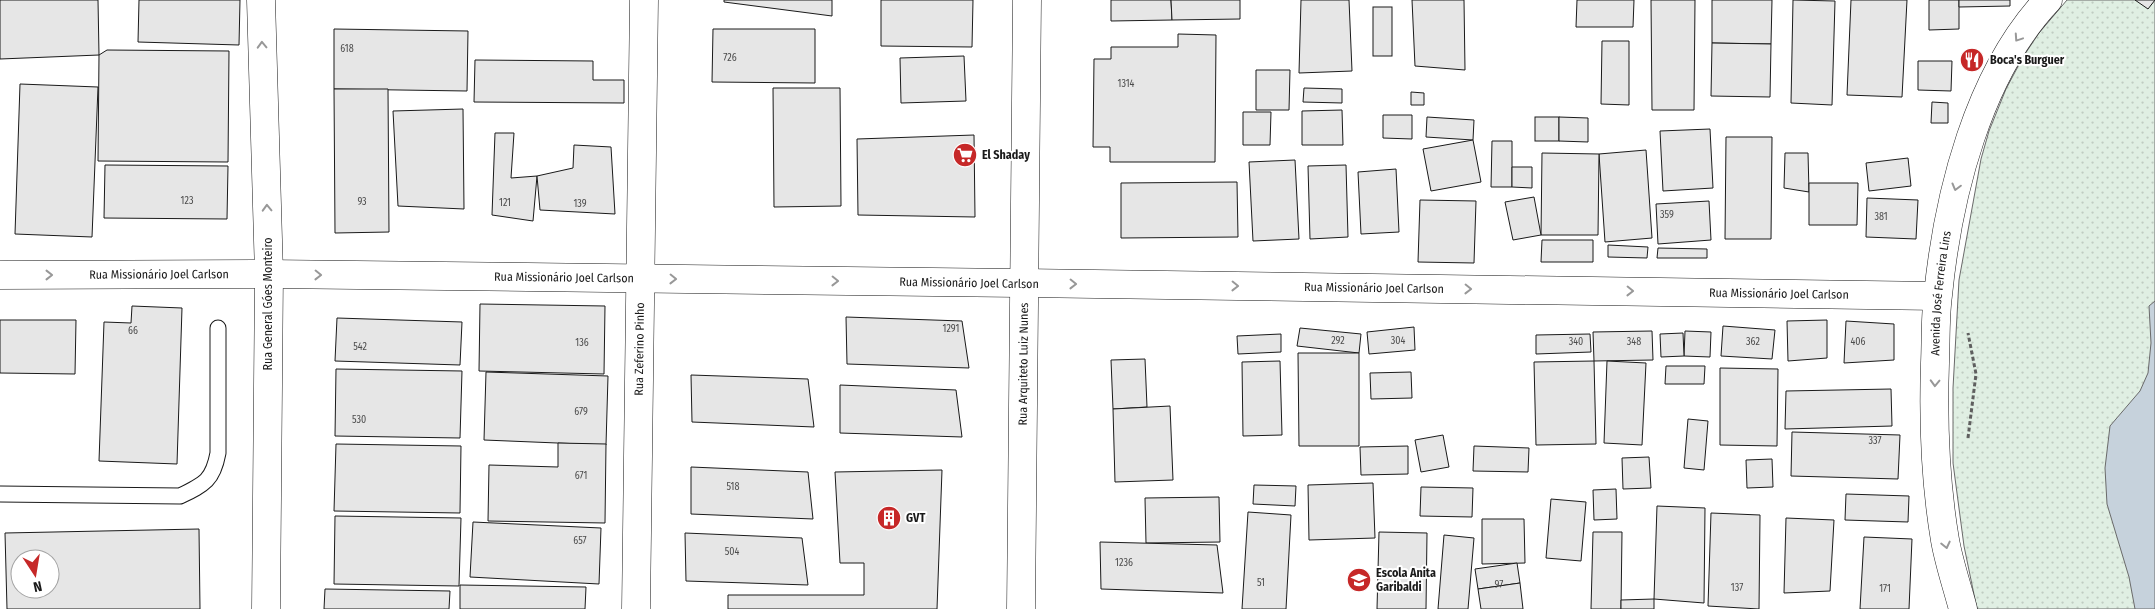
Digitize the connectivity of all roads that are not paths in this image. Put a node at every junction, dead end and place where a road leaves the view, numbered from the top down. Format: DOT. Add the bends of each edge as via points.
graph roads {
  1 [pos="261,0"];
  2 [pos="644,0"];
  3 [pos="1027,0"];
  4 [pos="2048,0"];
  5 [pos="269,274"];
  6 [pos="0,275"];
  7 [pos="640,279"];
  8 [pos="1024,283"];
  9 [pos="1937,296"];
  10 [pos="218,328"];
  11 [pos="0,494"];
  12 [pos="266,609"];
  13 [pos="636,609"];
  14 [pos="1021,609"];
  15 [pos="1963,609"];
  5 -- 1 [label="street, Rua General Góes Monteiro, one-way"];
  2 -- 7 [label="street, Rua Zeferino Pinho"];
  3 -- 8 [label="street, Rua Arquiteto Luiz Nunes"];
  4 -- 9 [label="street, Avenida José Ferreira Lins, one-way" via="2031,18 2003,60 1972,133 1955,190"];
  6 -- 5 [label="street, Rua Missionário Joel Carlson, one-way"];
  5 -- 7 [label="street, Rua Missionário Joel Carlson, one-way"];
  5 -- 12 [label="street, Rua General Góes Monteiro"];
  7 -- 8 [label="street, Rua Missionário Joel Carlson, one-way"];
  7 -- 13 [label="street, Rua Zeferino Pinho"];
  8 -- 9 [label="street, Rua Missionário Joel Carlson, one-way"];
  8 -- 14 [label="street, Rua Arquiteto Luiz Nunes"];
  9 -- 15 [label="street, Avenida José Ferreira Lins, one-way" via="1935,457 1945,540"];
  10 -- 11 [label="lane" via="218,453 214,471 200,486 180,496"];
}
